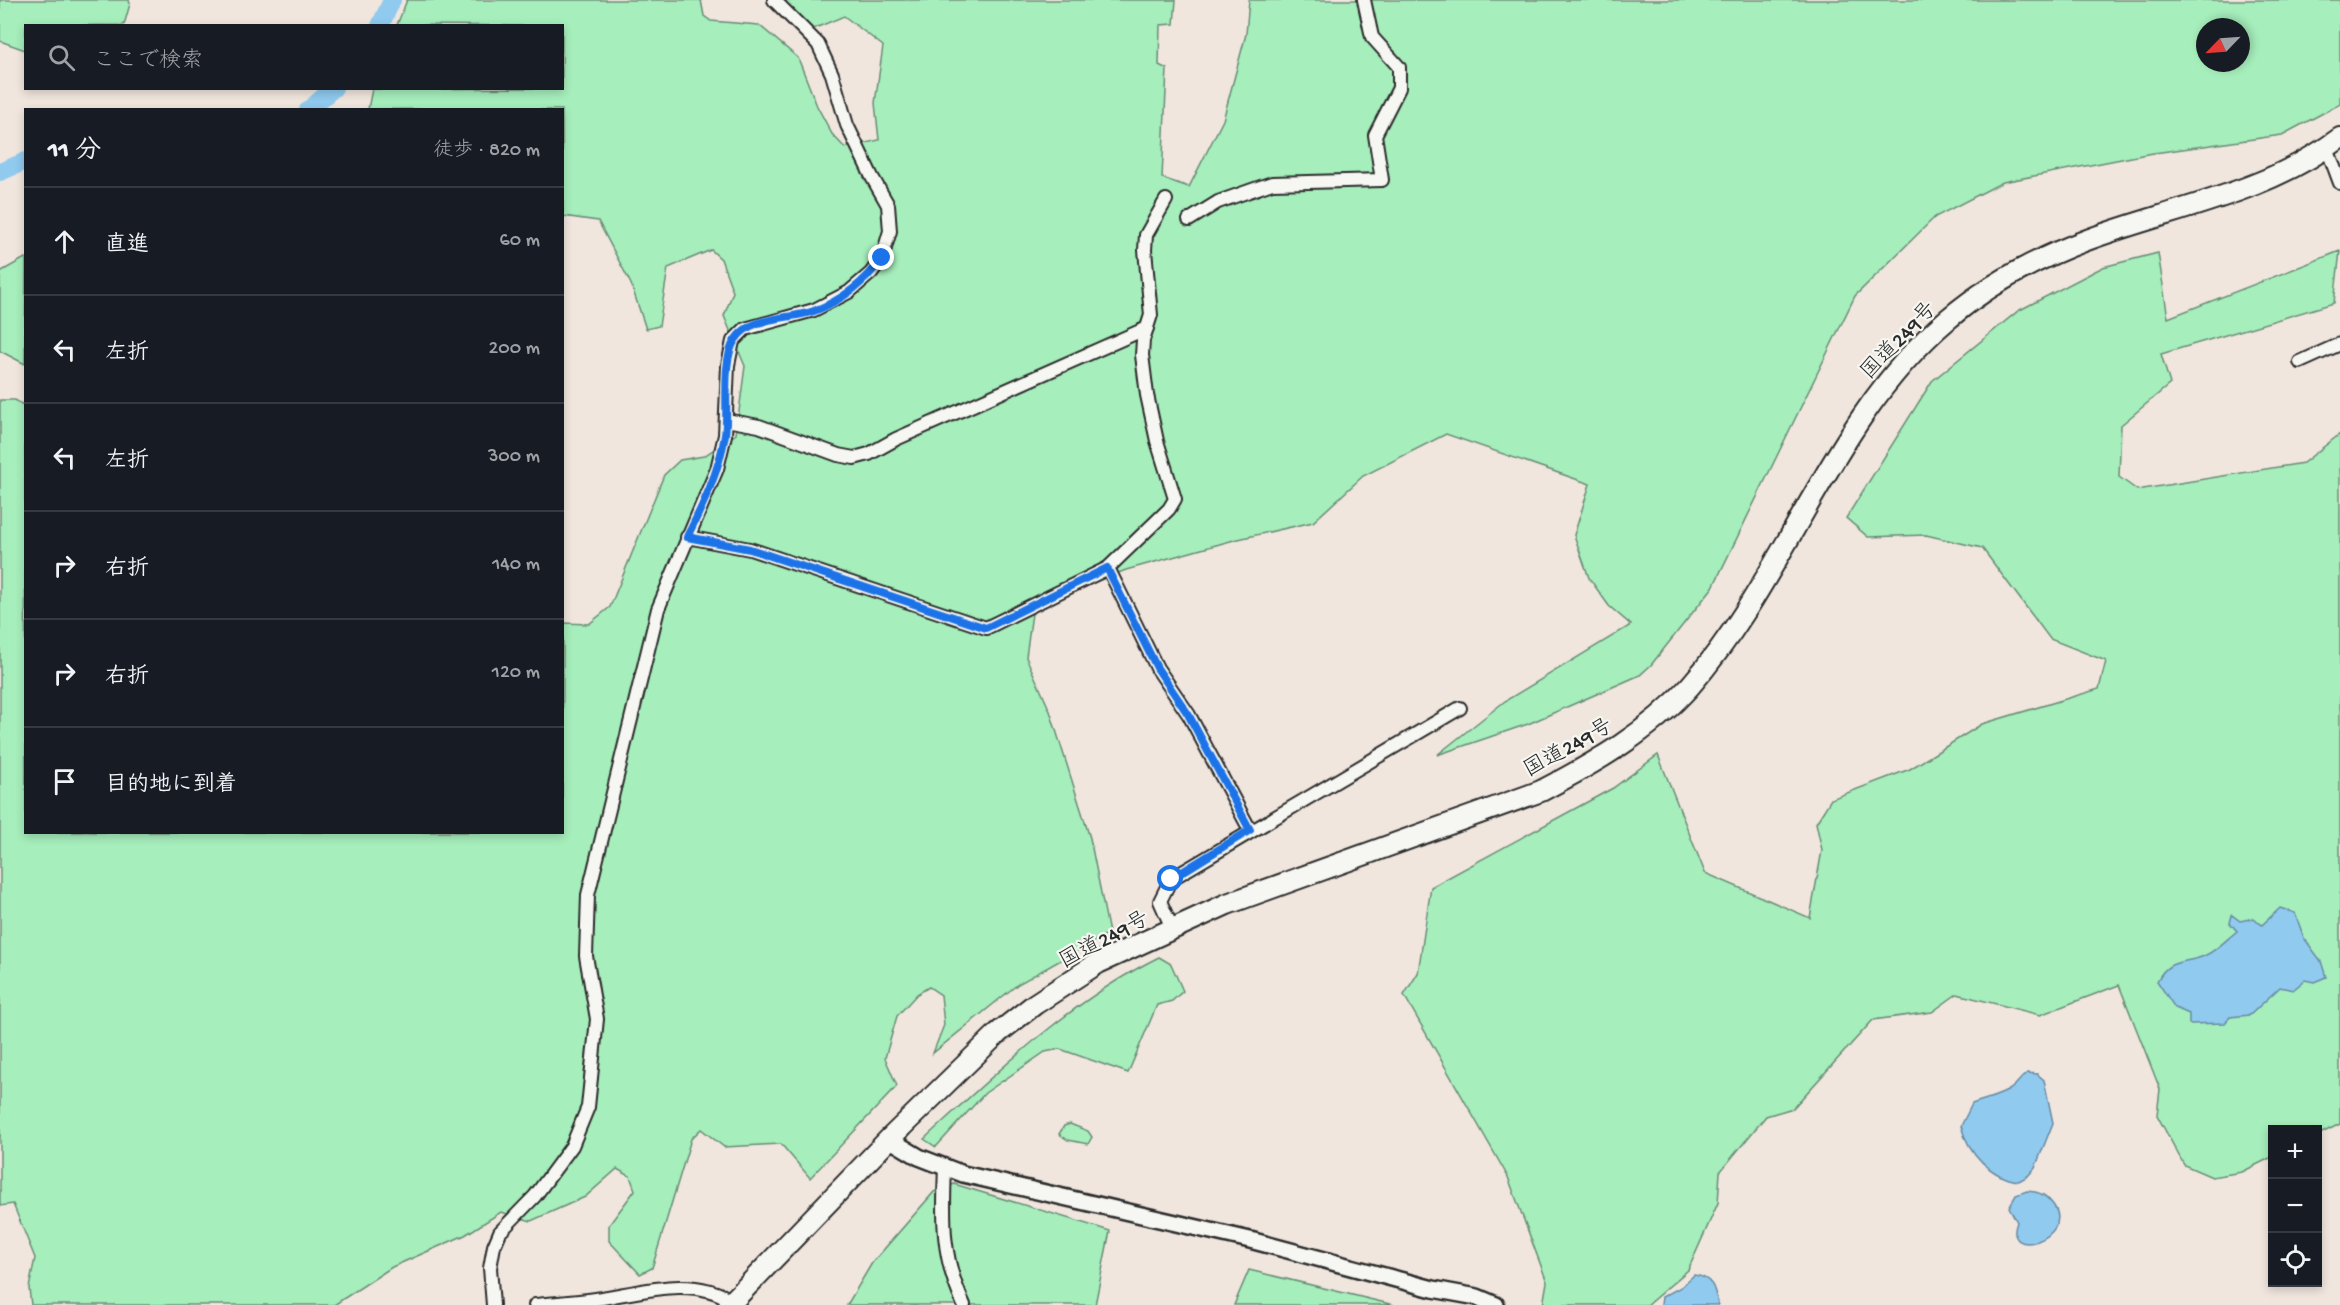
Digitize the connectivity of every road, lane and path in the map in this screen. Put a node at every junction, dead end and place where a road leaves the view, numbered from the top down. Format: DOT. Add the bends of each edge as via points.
graph roads {
  1 [pos="774,0"];
  2 [pos="1364,0"];
  3 [pos="2334,143"];
  4 [pos="2340,183"];
  5 [pos="1166,200"];
  6 [pos="1189,220"];
  7 [pos="1147,328"];
  8 [pos="2340,344"];
  9 [pos="2300,362"];
  10 [pos="726,420"];
  11 [pos="687,537"];
  12 [pos="1107,568"];
  13 [pos="1460,708"];
  14 [pos="1250,830"];
  15 [pos="1172,928"];
  16 [pos="889,1139"];
  17 [pos="945,1166"];
  18 [pos="730,1303"];
  19 [pos="493,1305"];
  20 [pos="535,1305"];
  21 [pos="964,1305"];
  22 [pos="1496,1305"];
  1 -- 10 [label="street" via="818,44 832,74 847,125 888,205 891,231 882,258 849,292 814,310 745,328 734,341 728,365"];
  2 -- 6 [label="street" via="1372,37 1400,68 1399,88 1375,135 1382,180 1272,183 1218,202"];
  3 -- 4 [label="street"];
  3 -- 15 [label="highway, 国道249号" via="2292,169 2255,185 2089,239 2033,262 1973,298 1947,319 1877,393 1731,632 1689,687 1629,741 1541,791 1227,904"];
  5 -- 7 [label="street" via="1146,235 1151,315"];
  7 -- 10 [label="street" via="854,458 759,426"];
  7 -- 12 [label="street" via="1142,354 1147,395 1175,499"];
  8 -- 9 [label="street"];
  10 -- 11 [label="street" via="717,469"];
  11 -- 12 [label="street" via="750,549 986,628"];
  11 -- 19 [label="street" via="658,609 588,895 586,956 597,1019 588,1107 573,1146 535,1196 500,1233 490,1268"];
  12 -- 14 [label="street" via="1157,668 1188,714"];
  13 -- 14 [label="street" via="1275,819"];
  14 -- 15 [label="street" via="1171,879 1160,901"];
  15 -- 16 [label="highway, 国道249号" via="1098,963 1035,1004 998,1033"];
  16 -- 17 [label="street" via="919,1157"];
  16 -- 18 [label="highway, 国道249号"];
  17 -- 21 [label="street" via="942,1228 952,1279"];
  17 -- 22 [label="street" via="1007,1186 1240,1238"];
  18 -- 20 [label="street" via="720,1293 677,1286"];
}
